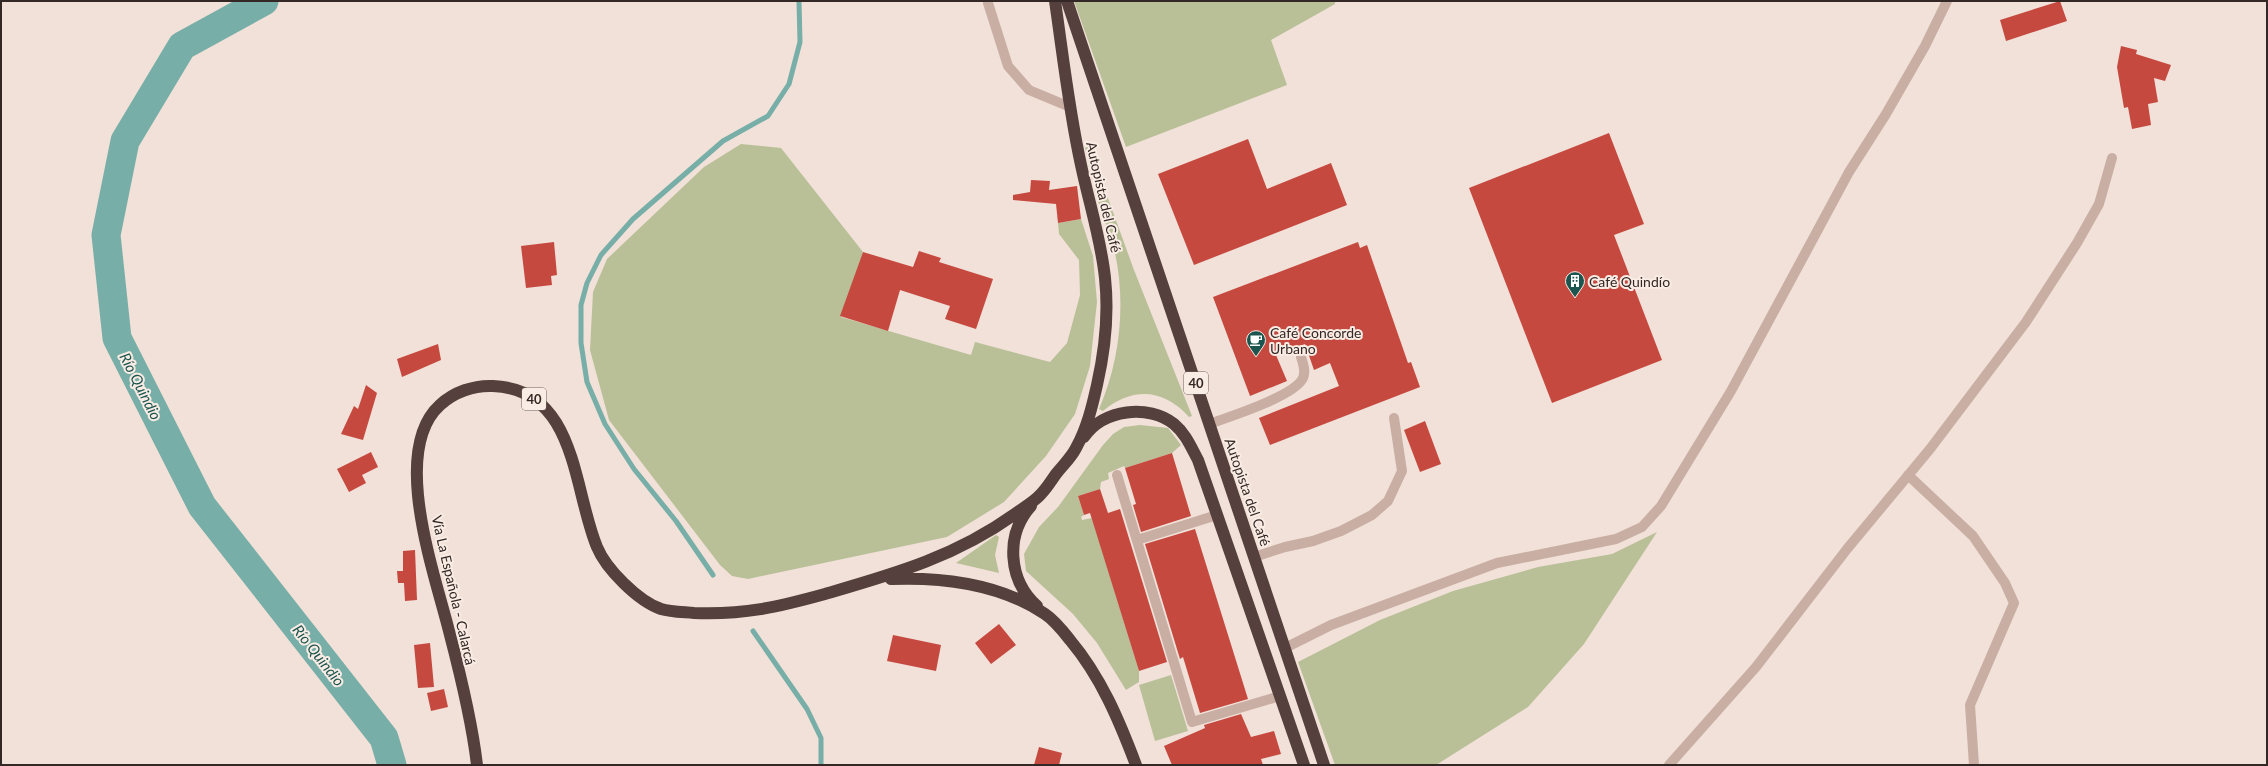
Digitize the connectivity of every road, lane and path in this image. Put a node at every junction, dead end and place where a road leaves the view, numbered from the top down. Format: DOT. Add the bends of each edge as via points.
graph roads {
  1 [pos="1055,1"];
  2 [pos="1067,1"];
  3 [pos="1947,1"];
  4 [pos="988,3"];
  5 [pos="1070,107"];
  6 [pos="2112,158"];
  7 [pos="1302,357"];
  8 [pos="1394,418"];
  9 [pos="1209,424"];
  10 [pos="1075,451"];
  11 [pos="1117,475"];
  12 [pos="1908,475"];
  13 [pos="1040,496"];
  14 [pos="1217,515"];
  15 [pos="1137,540"];
  16 [pos="1254,557"];
  17 [pos="878,579"];
  18 [pos="1046,614"];
  19 [pos="1285,648"];
  20 [pos="1280,696"];
  21 [pos="477,765"];
  22 [pos="1136,765"];
  23 [pos="1304,765"];
  24 [pos="1324,765"];
  25 [pos="1669,765"];
  26 [pos="1974,765"];
  1 -- 5 [label="highway, Autopista del Café / 40"];
  2 -- 9 [label="highway, Autopista del Café / 40"];
  3 -- 19 [label="street" via="1925,46 1849,172 1731,391 1661,506 1642,526 1616,539 1497,564 1331,625"];
  4 -- 5 [label="street" via="1008,66 1029,90"];
  5 -- 10 [label="highway, Autopista del Café / 40" via="1081,166 1101,242 1108,302 1104,354 1090,415"];
  6 -- 12 [label="street" via="2099,204 2078,243 2026,322"];
  7 -- 9 [label="street" via="1304,372 1299,384 1284,394"];
  8 -- 16 [label="street" via="1402,471 1388,501 1372,515 1341,531 1313,542 1285,547"];
  9 -- 16 [label="highway, Autopista del Café / 40"];
  10 -- 13 [label="highway, Autopista del Café / 40"];
  10 -- 14 [label="highway" via="1090,430 1117,414 1145,412 1159,416 1186,436 1198,460"];
  11 -- 15 [label="street"];
  12 -- 25 [label="street" via="1756,667"];
  12 -- 26 [label="street" via="1972,536 2006,583 2014,603 1970,705"];
  13 -- 17 [label="highway, Autopista del Café / 40" via="990,532 935,560"];
  13 -- 18 [label="highway" via="1024,513 1015,534 1012,557 1017,579 1028,599"];
  14 -- 15 [label="street"];
  14 -- 20 [label="highway"];
  15 -- 20 [label="street" via="1192,722"];
  16 -- 19 [label="highway, Autopista del Café / 40"];
  17 -- 18 [label="highway, 40" via="921,578 965,583 1006,595"];
  17 -- 21 [label="highway, Vía La Española - Calarcá / 40" via="770,609 720,614 662,609 640,596 618,578 597,549 577,473 559,424 535,399 512,388 487,386 464,390 451,396 427,419 419,441 417,482 422,528 451,639"];
  18 -- 22 [label="highway, 40" via="1080,651 1099,679 1119,719"];
  19 -- 24 [label="highway, Autopista del Café / 40"];
  20 -- 23 [label="highway"];
}
